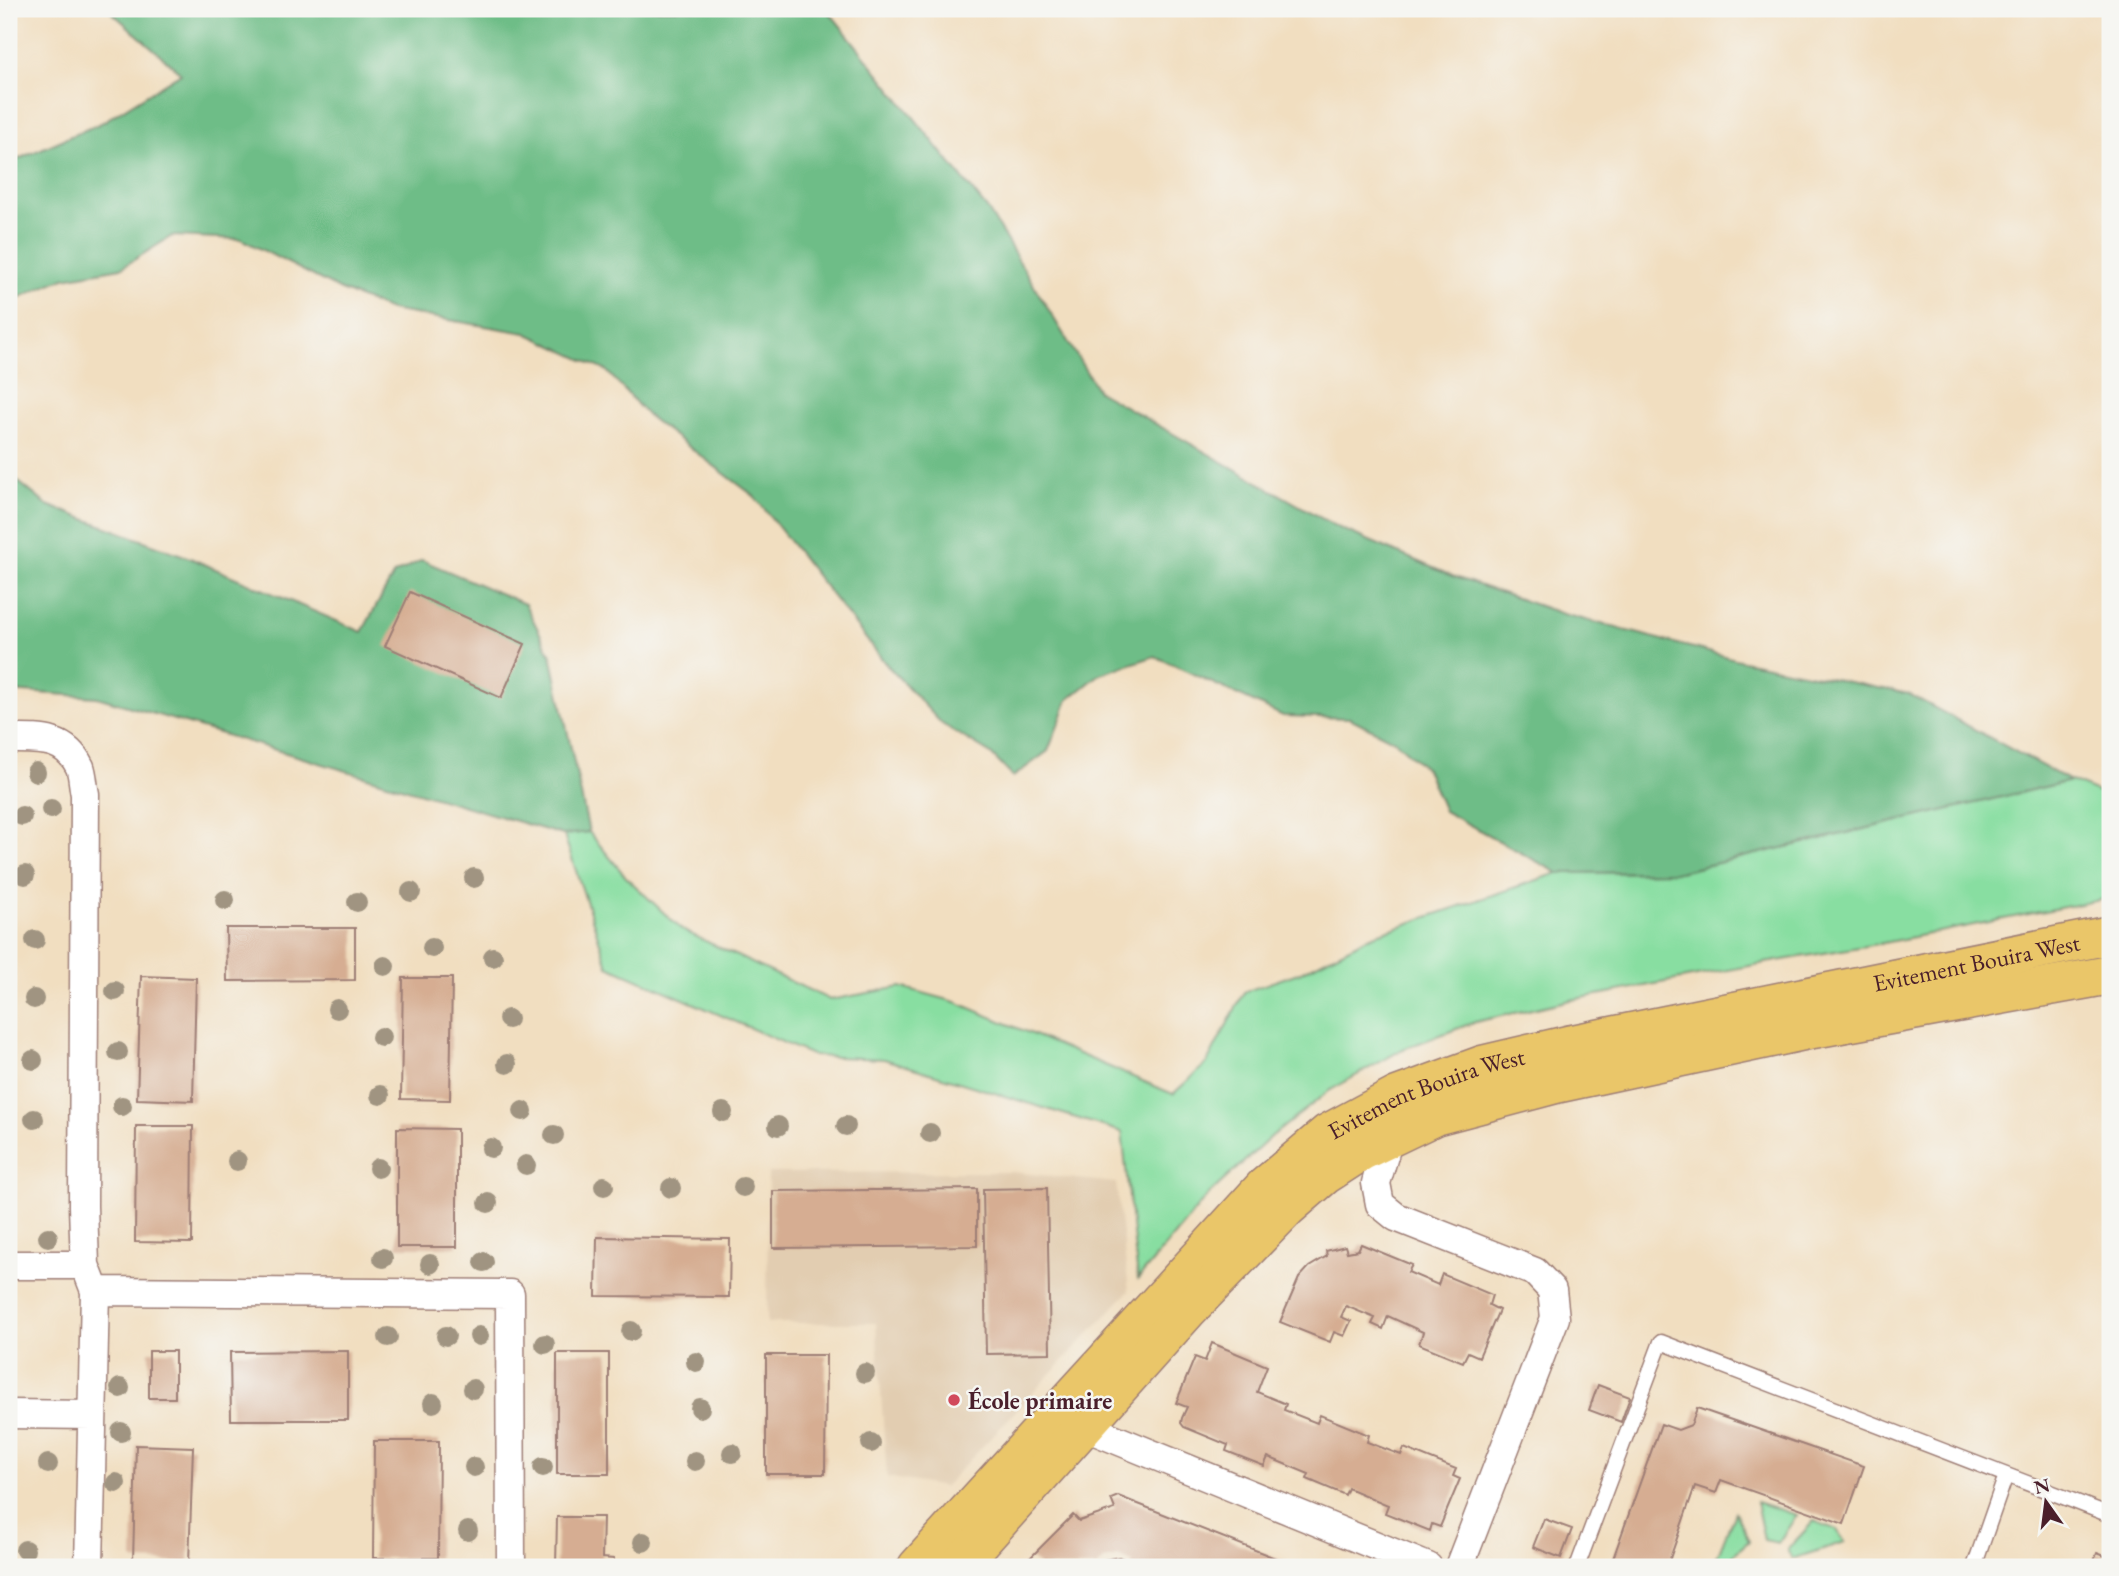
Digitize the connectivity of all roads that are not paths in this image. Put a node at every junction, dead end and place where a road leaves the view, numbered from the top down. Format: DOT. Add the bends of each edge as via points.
graph roads {
  1 [pos="9,739"];
  2 [pos="2110,935"];
  3 [pos="2110,975"];
  4 [pos="1390,1138"];
  5 [pos="9,1265"];
  6 [pos="90,1278"];
  7 [pos="9,1414"];
  8 [pos="91,1415"];
  9 [pos="1083,1426"];
  10 [pos="2006,1475"];
  11 [pos="2110,1515"];
  12 [pos="89,1567"];
  13 [pos="511,1567"];
  14 [pos="918,1567"];
  15 [pos="958,1567"];
  16 [pos="1427,1567"];
  17 [pos="1459,1567"];
  18 [pos="1577,1567"];
  19 [pos="1974,1567"];
  1 -- 6 [label="street" via="48,739 65,748 80,768 85,794 83,1206"];
  2 -- 14 [label="highway, Evitement Bouira West" via="1586,1041 1482,1065 1397,1096 1328,1133 1263,1188"];
  3 -- 4 [label="highway, Evitement Bouira West" via="1813,1029 1556,1084 1436,1116"];
  4 -- 9 [label="highway, Evitement Bouira West" via="1325,1175 1287,1208"];
  4 -- 17 [label="street" via="1376,1183 1380,1204 1396,1217 1535,1272 1552,1290 1555,1318"];
  5 -- 6 [label="street"];
  6 -- 8 [label="street"];
  6 -- 13 [label="street" via="510,1294"];
  7 -- 8 [label="street"];
  8 -- 12 [label="street"];
  9 -- 15 [label="highway, Evitement Bouira West"];
  9 -- 16 [label="street"];
  10 -- 11 [label="lane"];
  10 -- 18 [label="lane" via="1661,1342"];
  10 -- 19 [label="lane"];
}
